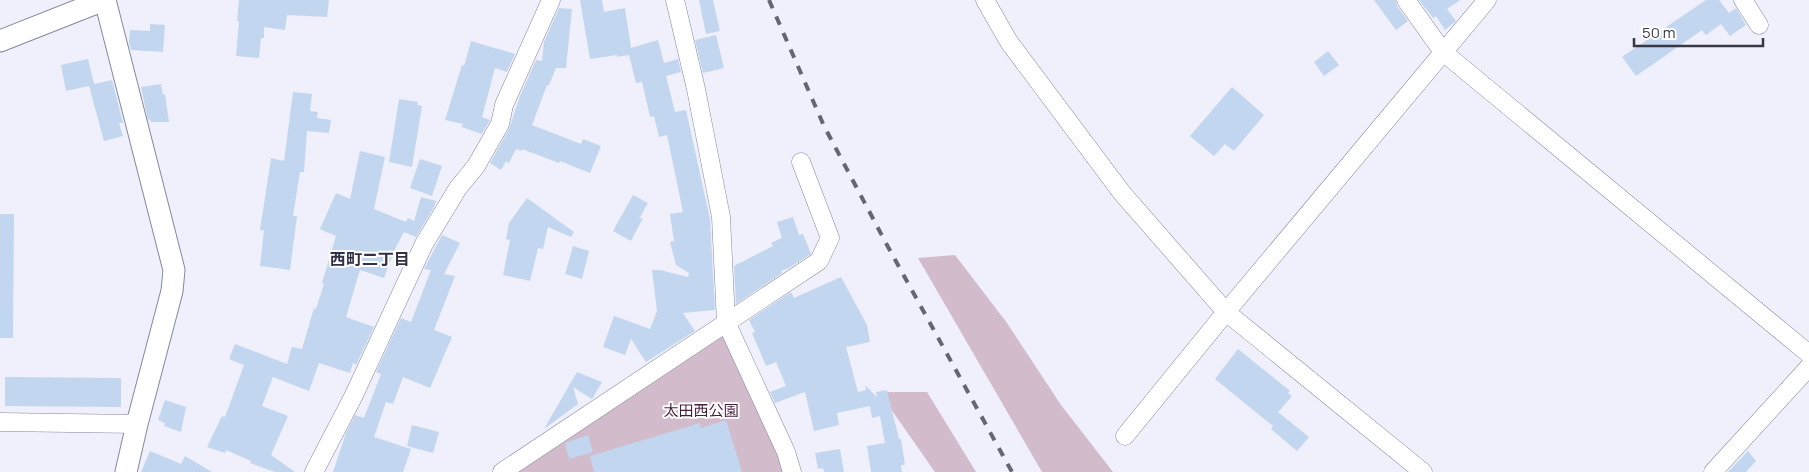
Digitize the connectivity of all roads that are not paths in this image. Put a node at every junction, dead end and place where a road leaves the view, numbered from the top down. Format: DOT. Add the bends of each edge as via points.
graph roads {
  1 [pos="105,0"];
  2 [pos="551,0"];
  3 [pos="675,0"];
  4 [pos="985,0"];
  5 [pos="1406,0"];
  6 [pos="1487,0"];
  7 [pos="1743,0"];
  8 [pos="1759,25"];
  9 [pos="0,40"];
  10 [pos="1443,52"];
  11 [pos="801,162"];
  12 [pos="1226,312"];
  13 [pos="726,322"];
  14 [pos="1809,354"];
  15 [pos="1809,367"];
  16 [pos="0,422"];
  17 [pos="137,424"];
  18 [pos="1125,436"];
  19 [pos="126,472"];
  20 [pos="314,472"];
  21 [pos="504,472"];
  22 [pos="792,472"];
  23 [pos="1423,472"];
  24 [pos="1714,472"];
  1 -- 9 [label="street"];
  1 -- 17 [label="street" via="174,270 172,291"];
  2 -- 20 [label="street" via="504,105 500,124 424,244 353,397"];
  3 -- 13 [label="street" via="721,217"];
  4 -- 12 [label="street" via="1008,42 1122,194"];
  5 -- 10 [label="street"];
  6 -- 10 [label="street"];
  7 -- 8 [label="street"];
  10 -- 12 [label="street"];
  10 -- 14 [label="street"];
  11 -- 13 [label="street" via="830,238 820,261"];
  12 -- 18 [label="street"];
  12 -- 23 [label="street"];
  13 -- 21 [label="street"];
  13 -- 22 [label="street" via="786,452"];
  15 -- 24 [label="street"];
  16 -- 17 [label="street"];
  17 -- 19 [label="street"];
}
